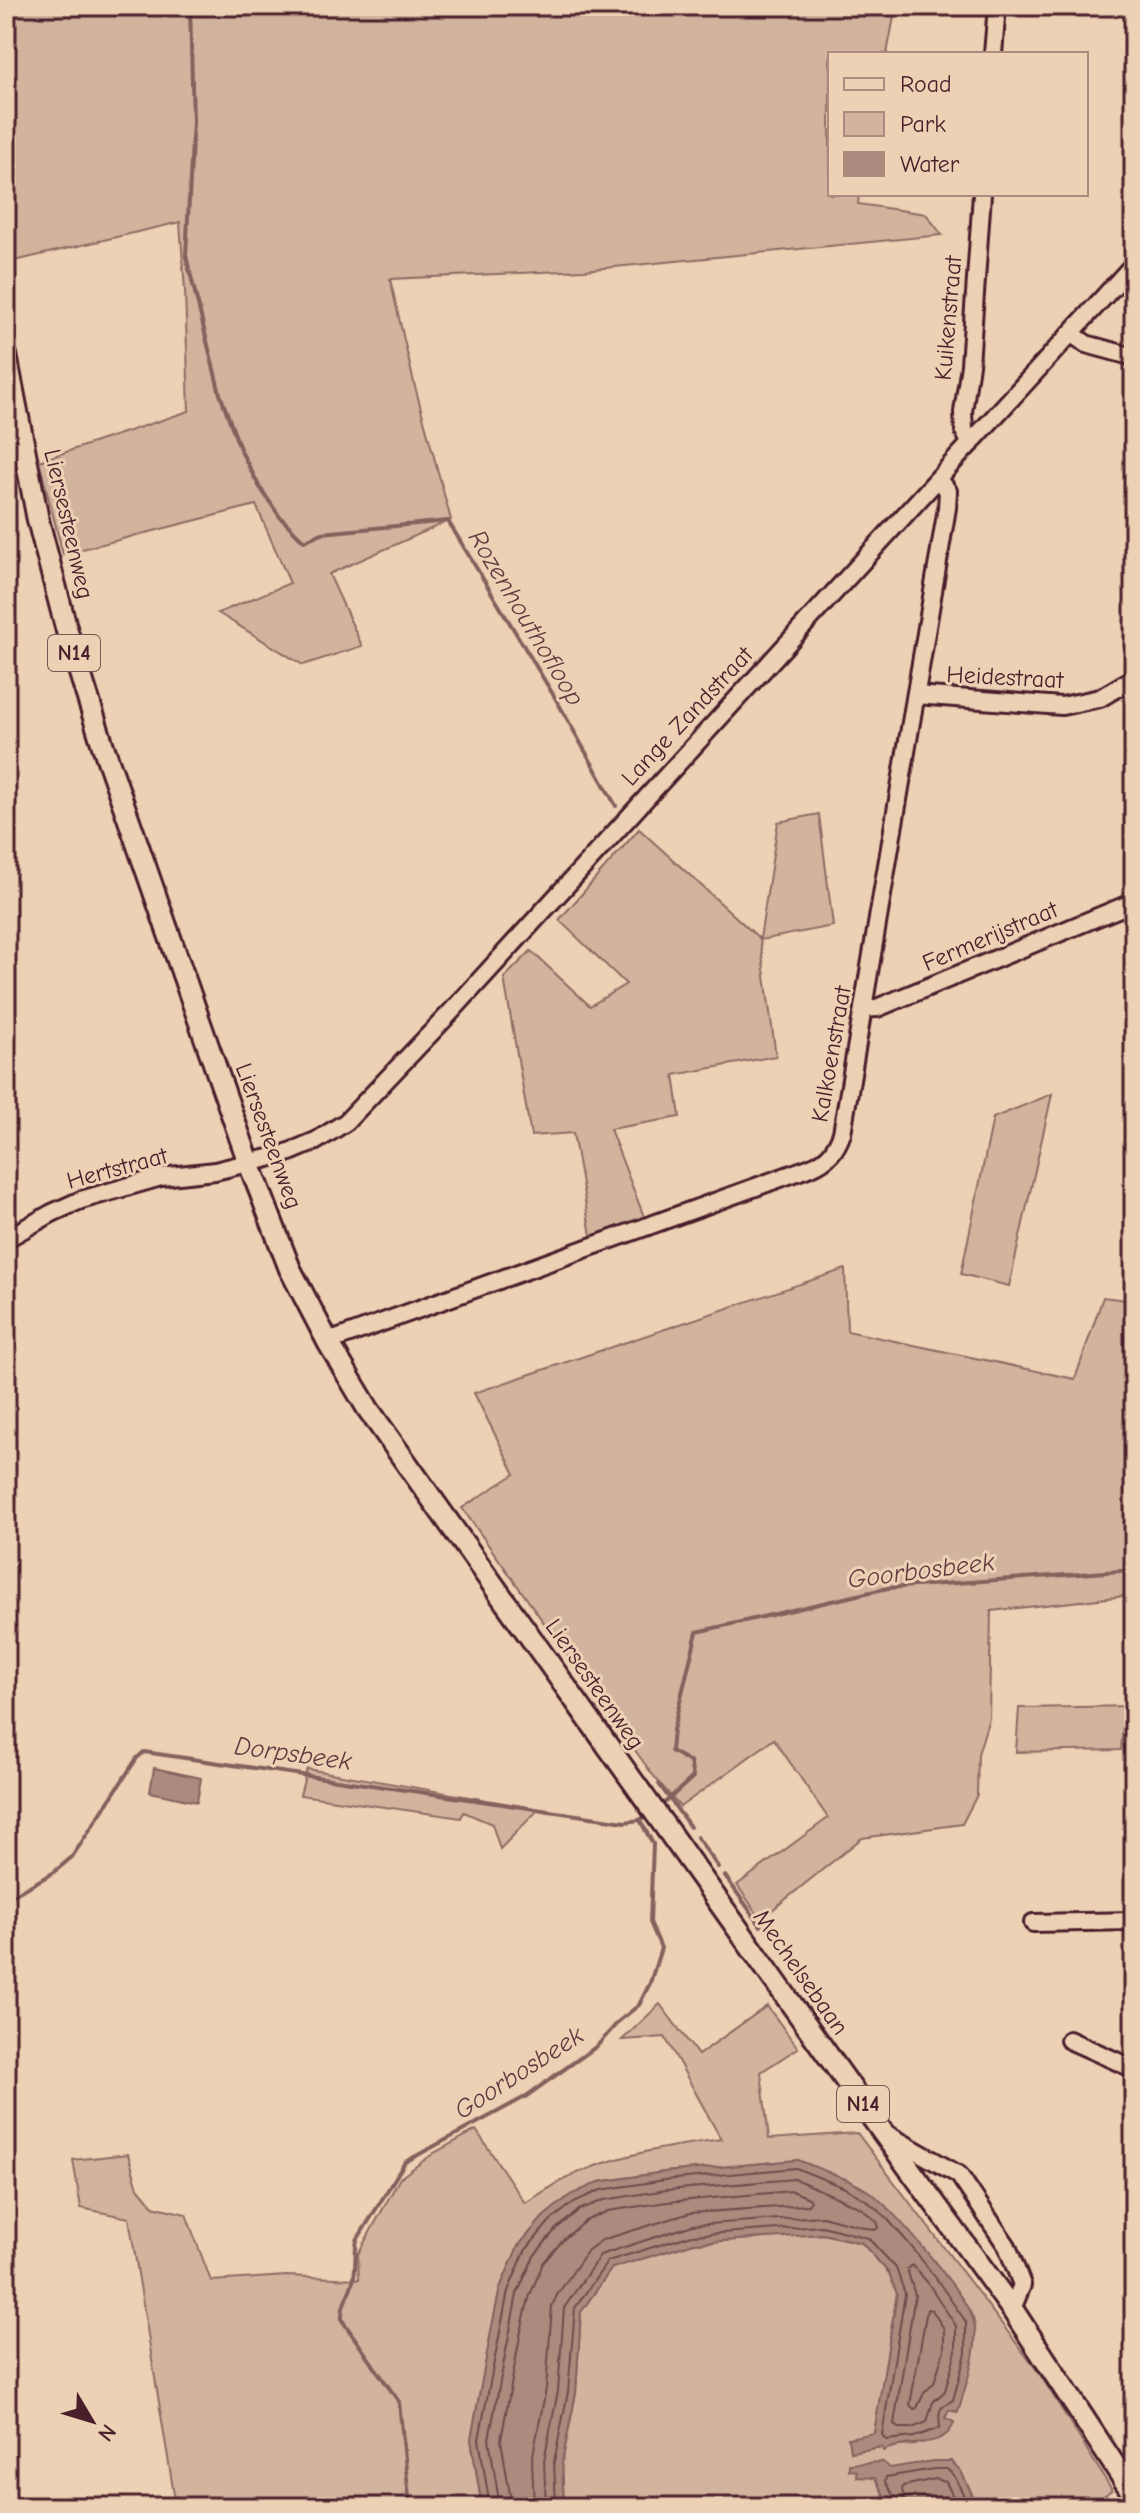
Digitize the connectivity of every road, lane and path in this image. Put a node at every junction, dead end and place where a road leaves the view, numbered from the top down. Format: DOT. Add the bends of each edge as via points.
graph roads {
  1 [pos="997,6"];
  2 [pos="993,52"];
  3 [pos="982,196"];
  4 [pos="1134,264"];
  5 [pos="1071,333"];
  6 [pos="6,355"];
  7 [pos="1134,357"];
  8 [pos="971,444"];
  9 [pos="939,479"];
  10 [pos="1134,678"];
  11 [pos="916,695"];
  12 [pos="1134,902"];
  13 [pos="863,1009"];
  14 [pos="249,1163"];
  15 [pos="6,1239"];
  16 [pos="328,1342"];
  17 [pos="678,1844"];
  18 [pos="1134,1921"];
  19 [pos="1033,1923"];
  20 [pos="1069,2040"];
  21 [pos="1134,2069"];
  22 [pos="881,2130"];
  23 [pos="1012,2309"];
  24 [pos="1134,2495"];
  1 -- 2 [label="street"];
  3 -- 8 [label="street, Kuikenstraat" via="963,412"];
  4 -- 5 [label="street, Lange Zandstraat"];
  5 -- 7 [label="street" via="1089,345"];
  5 -- 8 [label="street, Lange Zandstraat"];
  6 -- 14 [label="main road, Liersesteenweg / N14" via="38,520 68,635"];
  8 -- 9 [label="street, Lange Zandstraat"];
  9 -- 11 [label="street, Kalkoenstraat" via="948,491 947,508"];
  9 -- 14 [label="street, Lange Zandstraat" via="346,1122 316,1141"];
  10 -- 11 [label="street, Heidestraat" via="1100,698 1062,706"];
  11 -- 13 [label="street, Kalkoenstraat"];
  12 -- 13 [label="street, Fermerijstraat" via="877,1008"];
  13 -- 16 [label="street, Kalkoenstraat" via="842,1133 821,1163"];
  14 -- 15 [label="street, Hertstraat" via="161,1177 81,1200"];
  14 -- 16 [label="main road, Liersesteenweg / N14" via="290,1269"];
  16 -- 17 [label="main road, Liersesteenweg / N14" via="368,1409"];
  17 -- 22 [label="main road, Mechelsebaan / N14"];
  18 -- 19 [label="street"];
  20 -- 21 [label="street"];
  22 -- 23 [label="main road, Mechelsebaan / N14"];
  22 -- 23 [label="street, Mechelsebaan" via="959,2175 1007,2246 1022,2285"];
  23 -- 24 [label="main road, Mechelsebaan / N14"];
}
